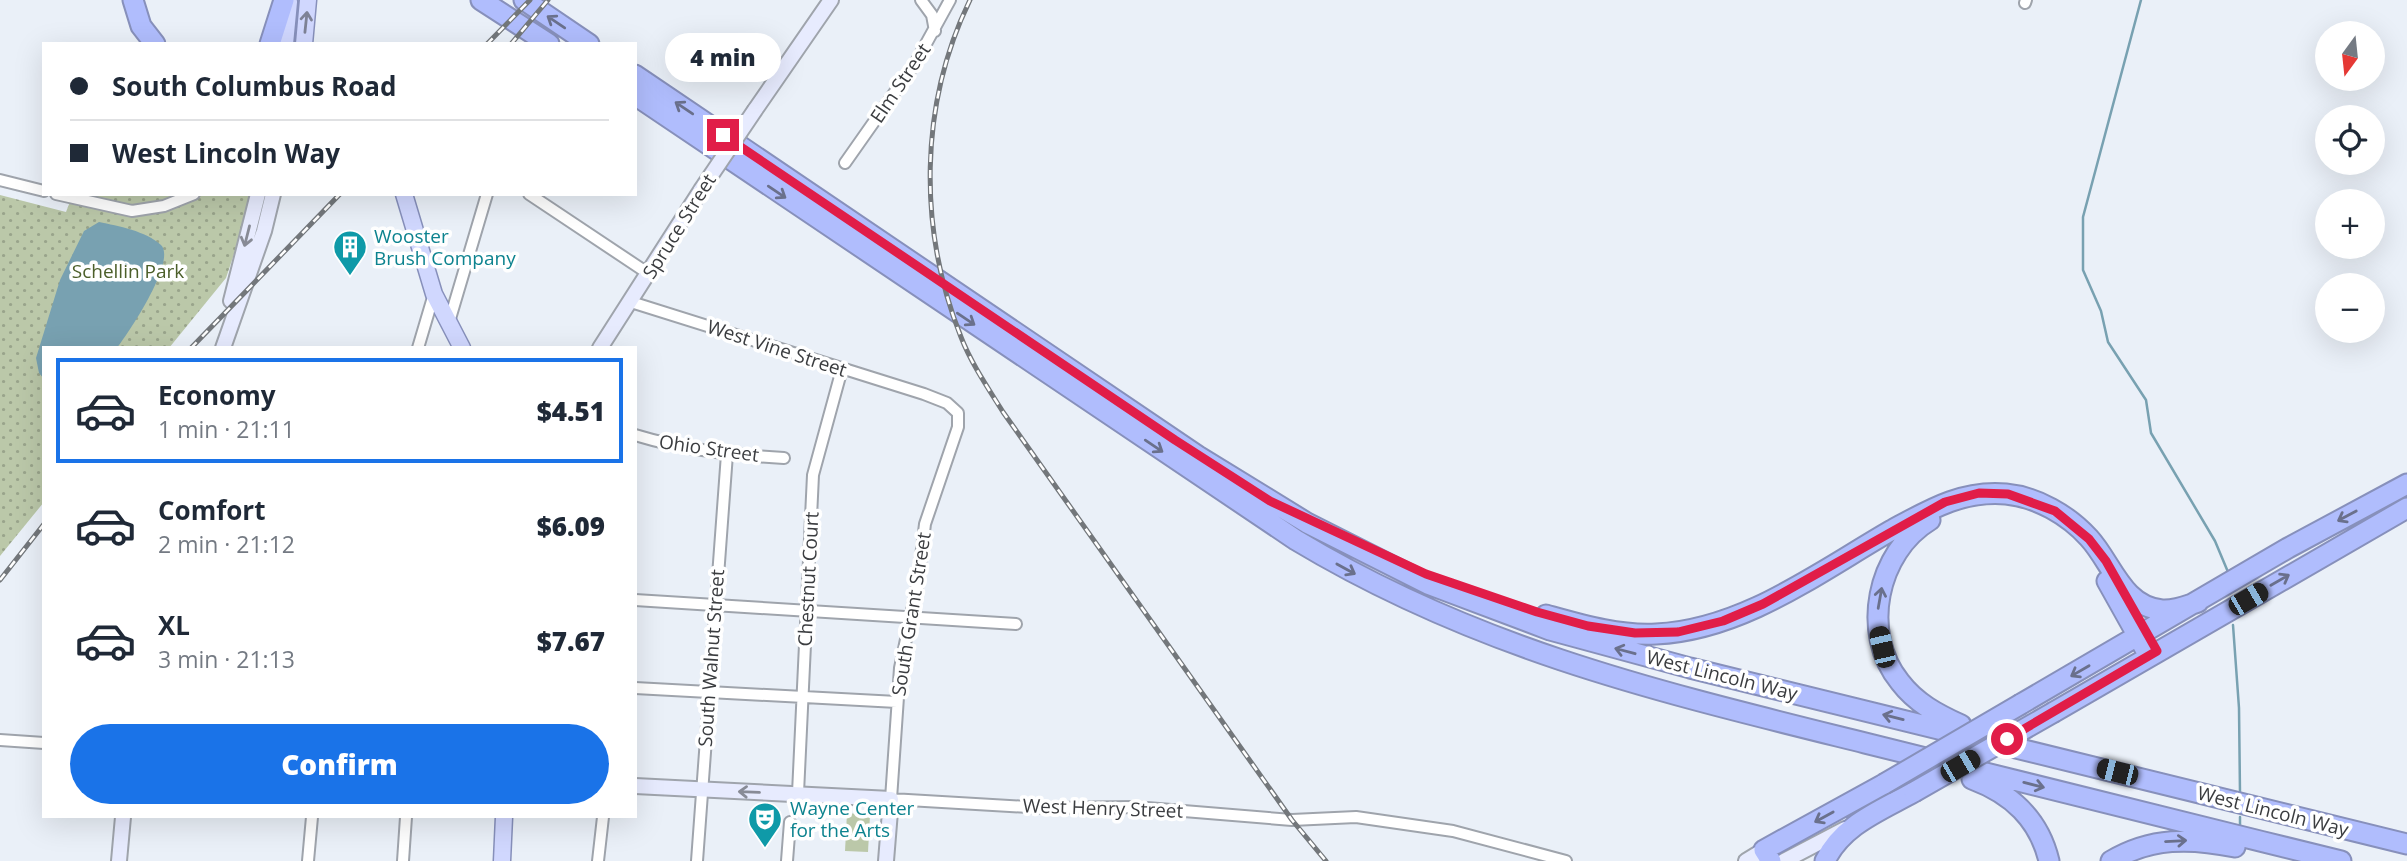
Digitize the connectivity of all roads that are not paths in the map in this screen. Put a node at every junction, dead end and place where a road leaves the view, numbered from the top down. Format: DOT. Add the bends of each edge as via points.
graph roads {
  1 [pos="122,0"];
  2 [pos="133,0"];
  3 [pos="284,0"];
  4 [pos="290,0"];
  5 [pos="309,0"];
  6 [pos="481,0"];
  7 [pos="495,0"];
  8 [pos="524,0"];
  9 [pos="831,0"];
  10 [pos="921,0"];
  11 [pos="950,0"];
  12 [pos="935,32"];
  13 [pos="141,42"];
  14 [pos="153,42"];
  15 [pos="271,42"];
  16 [pos="285,42"];
  17 [pos="304,42"];
  18 [pos="546,42"];
  19 [pos="556,42"];
  20 [pos="586,42"];
  21 [pos="637,76"];
  22 [pos="637,97"];
  23 [pos="845,163"];
  24 [pos="0,180"];
  25 [pos="42,190"];
  26 [pos="65,196"];
  27 [pos="189,196"];
  28 [pos="258,196"];
  29 [pos="273,196"];
  30 [pos="405,196"];
  31 [pos="487,196"];
  32 [pos="531,196"];
  33 [pos="649,274"];
  34 [pos="434,294"];
  35 [pos="631,302"];
  36 [pos="449,322"];
  37 [pos="221,346"];
  38 [pos="222,346"];
  39 [pos="419,346"];
  40 [pos="461,346"];
  41 [pos="601,346"];
  42 [pos="842,369"];
  43 [pos="924,394"];
  44 [pos="637,436"];
  45 [pos="727,454"];
  46 [pos="784,458"];
  47 [pos="2407,484"];
  48 [pos="1270,501"];
  49 [pos="2407,508"];
  50 [pos="2123,589"];
  51 [pos="637,600"];
  52 [pos="2198,602"];
  53 [pos="716,605"];
  54 [pos="807,610"];
  55 [pos="911,618"];
  56 [pos="1016,624"];
  57 [pos="2142,635"];
  58 [pos="2153,653"];
  59 [pos="637,688"];
  60 [pos="708,692"];
  61 [pos="802,697"];
  62 [pos="897,702"];
  63 [pos="1706,703"];
  64 [pos="0,740"];
  65 [pos="42,743"];
  66 [pos="637,786"];
  67 [pos="701,790"];
  68 [pos="2197,792"];
  69 [pos="798,793"];
  70 [pos="891,799"];
  71 [pos="123,818"];
  72 [pos="312,818"];
  73 [pos="406,818"];
  74 [pos="504,818"];
  75 [pos="603,818"];
  76 [pos="790,822"];
  77 [pos="1857,823"];
  78 [pos="2407,844"];
  79 [pos="1774,856"];
  80 [pos="119,861"];
  81 [pos="308,861"];
  82 [pos="403,861"];
  83 [pos="502,861"];
  84 [pos="598,861"];
  85 [pos="697,861"];
  86 [pos="788,861"];
  87 [pos="886,861"];
  88 [pos="1566,861"];
  89 [pos="1746,861"];
  90 [pos="1825,861"];
  91 [pos="2049,861"];
  92 [pos="2111,861"];
  93 [pos="2301,861"];
  94 [pos="2341,861"];
  1 -- 13 [label="highway"];
  2 -- 14 [label="highway" via="141,26"];
  3 -- 15 [label="highway"];
  4 -- 16 [label="main road"];
  17 -- 5 [label="main road, one-way"];
  6 -- 18 [label="highway"];
  7 -- 19 [label="highway"];
  20 -- 8 [label="highway, one-way"];
  9 -- 33 [label="main road, Spruce Street, bridge"];
  10 -- 12 [label="street" via="932,15"];
  11 -- 12 [label="street, Elm Street"];
  12 -- 23 [label="street, Elm Street"];
  48 -- 21 [label="highway, West Lincoln Way, one-way"];
  22 -- 63 [label="highway, West Lincoln Way, one-way" via="1326,558 1419,607 1499,640 1565,664"];
  24 -- 25 [label="street"];
  26 -- 27 [label="street" via="132,211"];
  28 -- 37 [label="main road, one-way"];
  29 -- 38 [label="main road"];
  30 -- 34 [label="main road"];
  31 -- 36 [label="street"];
  32 -- 33 [label="street"];
  33 -- 35 [label="main road, Spruce Street"];
  34 -- 36 [label="main road"];
  34 -- 39 [label="street"];
  35 -- 41 [label="main road, Spruce Street"];
  35 -- 42 [label="street, West Vine Street"];
  36 -- 40 [label="main road"];
  42 -- 43 [label="street, West Vine Street"];
  42 -- 54 [label="street, Chestnut Court" via="813,475"];
  43 -- 55 [label="street, South Grant Street" via="958,413 958,427 925,524"];
  44 -- 45 [label="street, Ohio Street"];
  45 -- 46 [label="street, Ohio Street"];
  45 -- 53 [label="street, South Walnut Street"];
  47 -- 52 [label="highway, one-way"];
  48 -- 50 [label="highway" via="1426,574 1537,612 1635,633 1702,628 1743,613 1926,511 1979,493 2024,498 2067,518 2094,544"];
  68 -- 48 [label="highway, West Lincoln Way, one-way" via="1550,630 1398,571"];
  58 -- 49 [label="highway, one-way"];
  50 -- 52 [label="highway" via="2161,610"];
  50 -- 57 [label="highway"];
  51 -- 53 [label="street"];
  52 -- 57 [label="highway"];
  53 -- 54 [label="street"];
  53 -- 60 [label="street, South Walnut Street"];
  54 -- 55 [label="street"];
  54 -- 61 [label="street, Chestnut Court"];
  55 -- 56 [label="street"];
  55 -- 62 [label="street, South Grant Street"];
  57 -- 58 [label="highway"];
  68 -- 57 [label="highway, one-way" via="2164,777 1962,725 1923,705 1897,680 1888,663 1878,630 1880,595 1895,556 1925,524 1969,505 2015,505 2048,517 2076,538"];
  57 -- 79 [label="highway, one-way, bridge" via="1884,784"];
  58 -- 77 [label="highway, bridge"];
  59 -- 60 [label="street"];
  60 -- 61 [label="street"];
  60 -- 67 [label="street, South Walnut Street"];
  61 -- 62 [label="street"];
  61 -- 69 [label="street, Chestnut Court"];
  62 -- 70 [label="street, South Grant Street"];
  63 -- 91 [label="highway" via="1744,720 1982,783 2025,811 2043,840"];
  63 -- 94 [label="highway, West Lincoln Way, one-way"];
  64 -- 65 [label="street"];
  66 -- 67 [label="main road, West Henry Street"];
  69 -- 67 [label="main road, West Henry Street, one-way"];
  67 -- 85 [label="street, South Walnut Street"];
  68 -- 78 [label="highway, West Lincoln Way"];
  69 -- 70 [label="main road, West Henry Street"];
  70 -- 87 [label="main road, South Grant Street"];
  70 -- 88 [label="street, West Henry Street" via="1186,810 1292,820 1356,817 1453,831"];
  71 -- 80 [label="main road"];
  72 -- 81 [label="street"];
  73 -- 82 [label="street"];
  74 -- 83 [label="main road"];
  75 -- 84 [label="street"];
  76 -- 86 [label="street"];
  77 -- 79 [label="main road"];
  77 -- 90 [label="highway" via="1836,841"];
  79 -- 89 [label="main road"];
  92 -- 93 [label="highway, one-way" via="2152,844 2185,840"];
}
